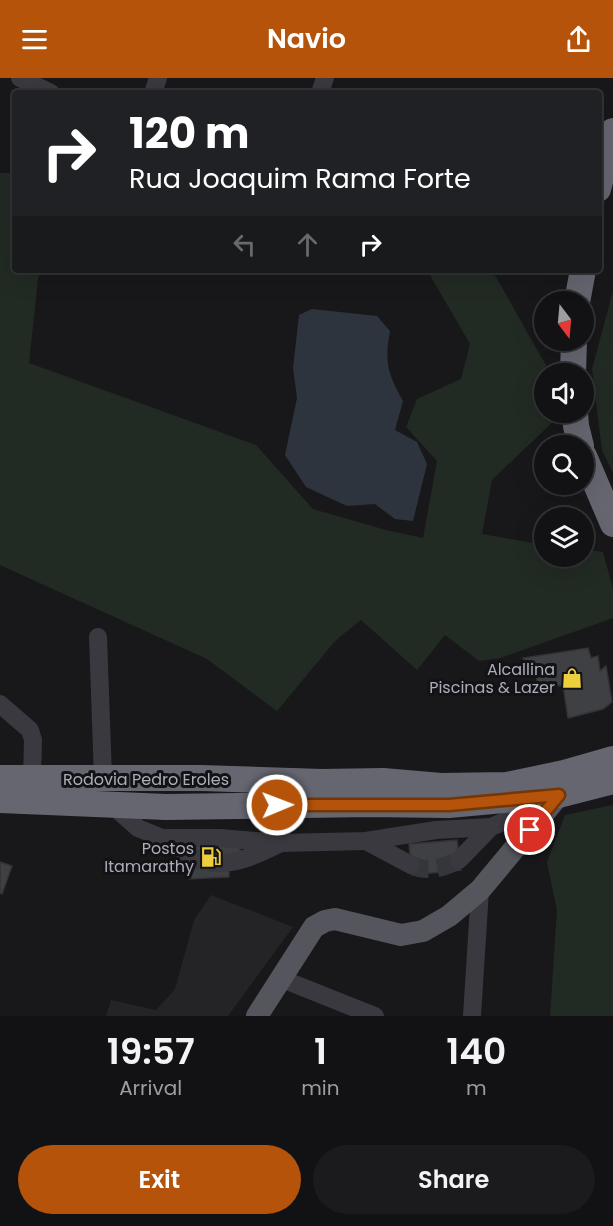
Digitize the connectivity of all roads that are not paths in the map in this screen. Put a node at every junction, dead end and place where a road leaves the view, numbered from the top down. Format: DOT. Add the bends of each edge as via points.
graph roads {
  1 [pos="20,78"];
  2 [pos="45,90"];
  3 [pos="613,131"];
  4 [pos="602,174"];
  5 [pos="582,273"];
  6 [pos="579,291"];
  7 [pos="594,479"];
  8 [pos="613,524"];
  9 [pos="98,637"];
  10 [pos="0,704"];
  11 [pos="613,759"];
  12 [pos="0,778"];
  13 [pos="32,778"];
  14 [pos="103,778"];
  15 [pos="202,778"];
  16 [pos="613,782"];
  17 [pos="559,795"];
  18 [pos="0,800"];
  19 [pos="111,804"];
  20 [pos="209,806"];
  21 [pos="542,815"];
  22 [pos="491,827"];
  23 [pos="162,838"];
  24 [pos="366,841"];
  25 [pos="280,843"];
  26 [pos="459,860"];
  27 [pos="411,865"];
  28 [pos="480,890"];
  29 [pos="282,979"];
  30 [pos="256,1016"];
  31 [pos="375,1016"];
  32 [pos="472,1016"];
  1 -- 2 [label="street"];
  3 -- 4 [label="highway"];
  5 -- 6 [label="highway"];
  7 -- 8 [label="highway"];
  9 -- 14 [label="street" via="109,723"];
  10 -- 13 [label="street" via="30,730"];
  11 -- 15 [label="highway, Rodovia Pedro Eroles" via="507,785"];
  12 -- 13 [label="highway, Rodovia Pedro Eroles"];
  13 -- 14 [label="highway, Rodovia Pedro Eroles"];
  14 -- 15 [label="highway, Rodovia Pedro Eroles"];
  15 -- 20 [label="highway" via="209,778 219,789 219,796"];
  16 -- 17 [label="highway, Rodovia Pedro Eroles"];
  17 -- 20 [label="highway, Rodovia Pedro Eroles" via="449,805"];
  17 -- 21 [label="main road"];
  18 -- 19 [label="highway, Rodovia Pedro Eroles"];
  19 -- 20 [label="highway, Rodovia Pedro Eroles"];
  19 -- 23 [label="street" via="138,828"];
  21 -- 22 [label="street" via="512,818"];
  21 -- 28 [label="main road"];
  22 -- 24 [label="street" via="436,830"];
  22 -- 26 [label="street"];
  23 -- 25 [label="street"];
  23 -- 25 [label="street" via="192,857 217,864 248,860"];
  24 -- 25 [label="street"];
  24 -- 27 [label="street"];
  28 -- 29 [label="main road" via="449,916 423,931 401,935 335,919 325,921 314,927"];
  28 -- 32 [label="street"];
  29 -- 30 [label="main road"];
  29 -- 31 [label="street"];
}
